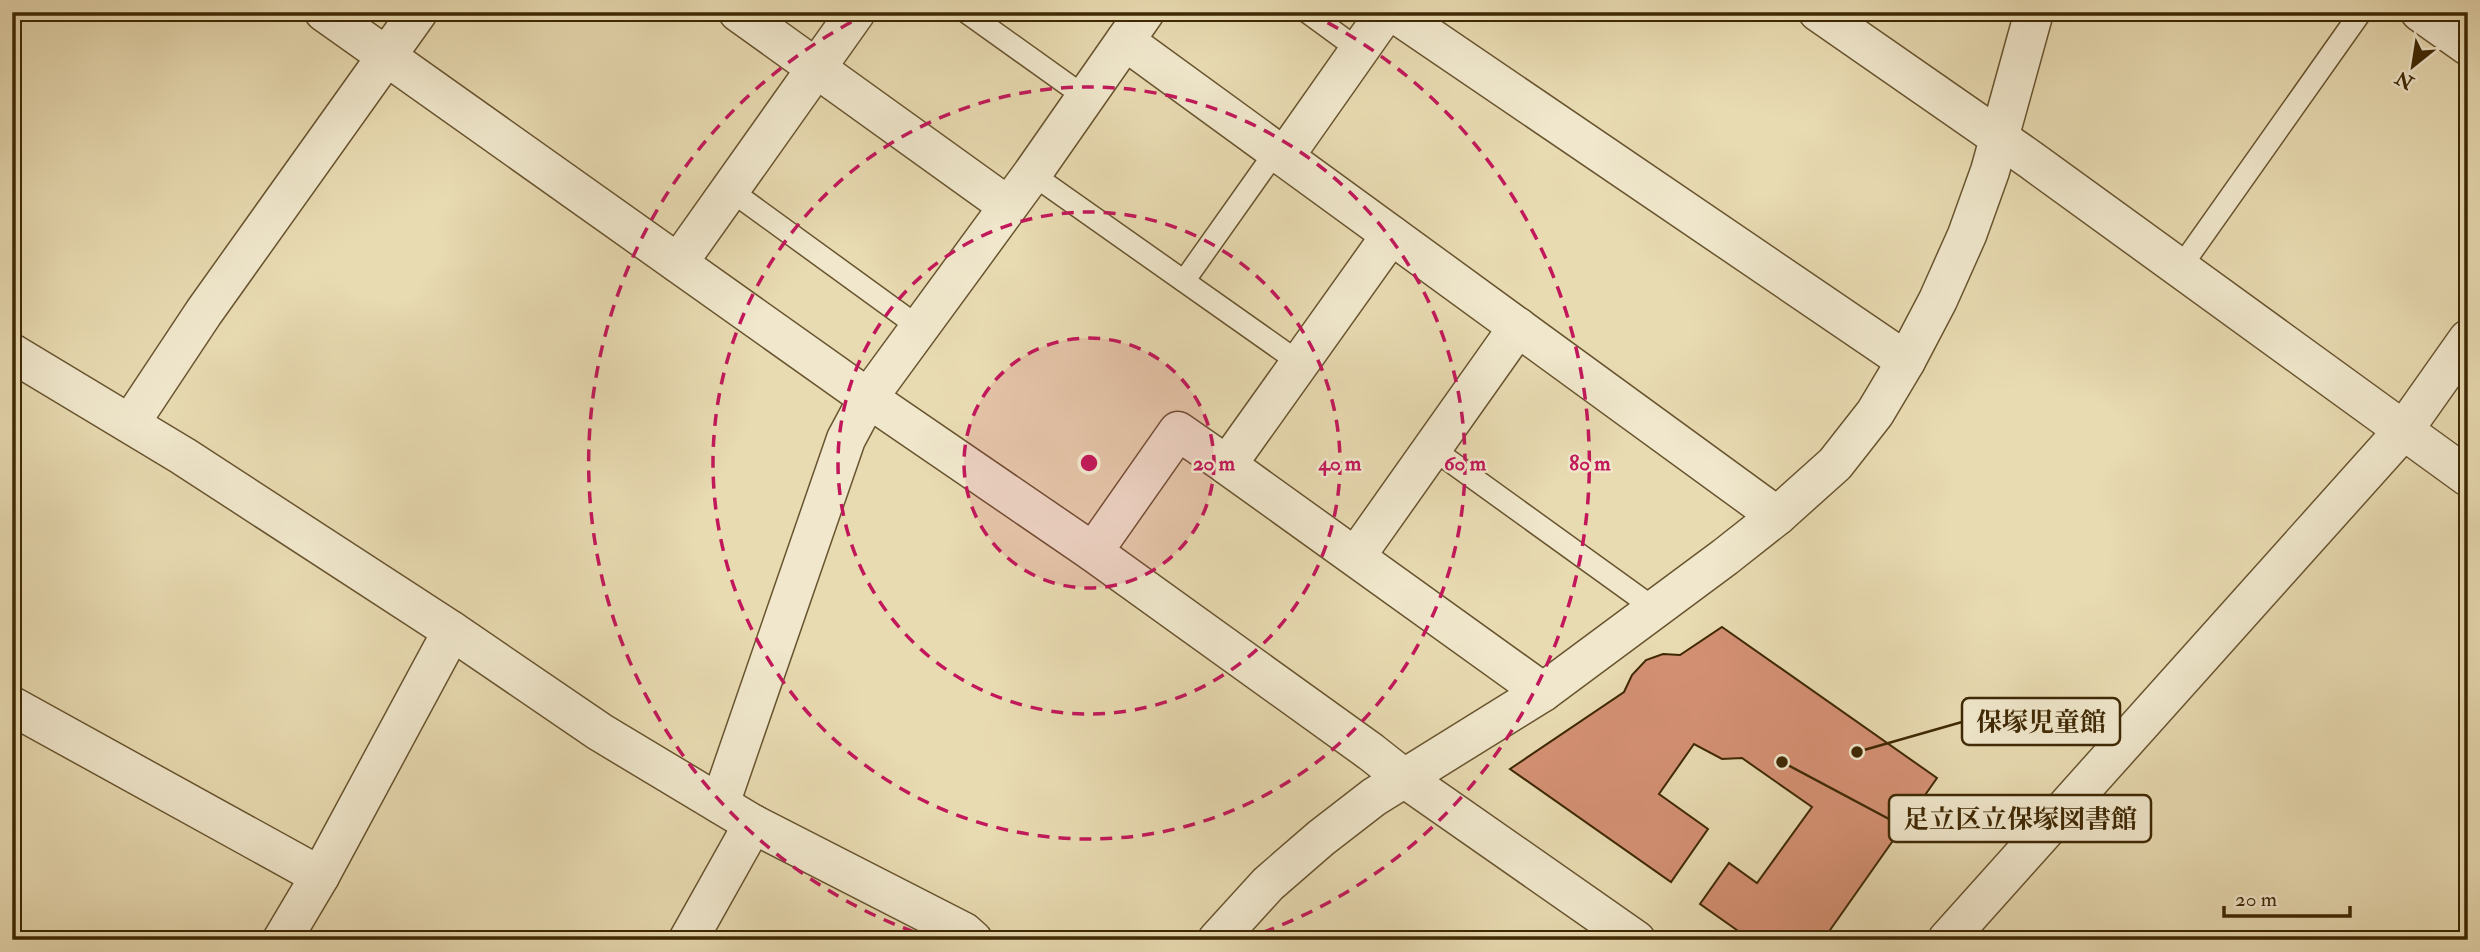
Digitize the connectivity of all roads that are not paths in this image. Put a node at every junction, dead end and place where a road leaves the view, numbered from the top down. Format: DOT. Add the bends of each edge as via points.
graph roads {
  1 [pos="324,12"];
  2 [pos="418,12"];
  3 [pos="738,12"];
  4 [pos="856,12"];
  5 [pos="966,12"];
  6 [pos="1307,12"];
  7 [pos="1385,12"];
  8 [pos="1393,12"];
  9 [pos="1818,12"];
  10 [pos="2034,12"];
  11 [pos="2361,12"];
  12 [pos="2420,12"];
  13 [pos="1135,27"];
  14 [pos="2468,46"];
  15 [pos="1359,50"];
  16 [pos="387,57"];
  17 [pos="816,68"];
  18 [pos="1085,97"];
  19 [pos="2000,138"];
  20 [pos="1280,154"];
  21 [pos="1032,174"];
  22 [pos="730,190"];
  23 [pos="1008,206"];
  24 [pos="1391,235"];
  25 [pos="678,263"];
  26 [pos="2179,268"];
  27 [pos="1184,281"];
  28 [pos="1518,327"];
  29 [pos="920,328"];
  30 [pos="2468,339"];
  31 [pos="12,353"];
  32 [pos="1906,361"];
  33 [pos="1300,363"];
  34 [pos="868,398"];
  35 [pos="131,422"];
  36 [pos="2403,431"];
  37 [pos="1433,449"];
  38 [pos="1227,465"];
  39 [pos="2468,477"];
  40 [pos="1777,516"];
  41 [pos="1093,552"];
  42 [pos="1356,556"];
  43 [pos="1655,609"];
  44 [pos="452,631"];
  45 [pos="1543,692"];
  46 [pos="12,706"];
  47 [pos="1404,778"];
  48 [pos="720,804"];
  49 [pos="753,824"];
  50 [pos="320,876"];
  51 [pos="282,940"];
  52 [pos="688,940"];
  53 [pos="973,940"];
  54 [pos="1217,940"];
  55 [pos="1636,940"];
  56 [pos="1947,940"];
  1 -- 16 [label="street"];
  2 -- 16 [label="street"];
  3 -- 17 [label="street"];
  4 -- 17 [label="street"];
  5 -- 18 [label="lane"];
  6 -- 15 [label="lane"];
  7 -- 15 [label="street"];
  8 -- 32 [label="street"];
  9 -- 19 [label="street"];
  10 -- 19 [label="street"];
  11 -- 26 [label="lane"];
  12 -- 14 [label="street"];
  13 -- 18 [label="street"];
  13 -- 20 [label="street"];
  15 -- 20 [label="street"];
  16 -- 25 [label="street"];
  16 -- 35 [label="street"];
  17 -- 22 [label="street"];
  17 -- 23 [label="street"];
  18 -- 21 [label="street"];
  19 -- 26 [label="street"];
  19 -- 32 [label="street" via="1968,235"];
  20 -- 24 [label="street"];
  20 -- 27 [label="lane"];
  21 -- 23 [label="street"];
  21 -- 27 [label="lane"];
  22 -- 25 [label="street"];
  22 -- 29 [label="lane"];
  23 -- 29 [label="street"];
  24 -- 28 [label="street"];
  24 -- 33 [label="street"];
  25 -- 34 [label="street"];
  26 -- 36 [label="street"];
  27 -- 33 [label="lane"];
  28 -- 37 [label="street"];
  28 -- 40 [label="street"];
  29 -- 34 [label="street"];
  30 -- 36 [label="street"];
  31 -- 35 [label="street"];
  32 -- 40 [label="street" via="1875,413 1835,464"];
  33 -- 38 [label="street"];
  34 -- 41 [label="street"];
  34 -- 48 [label="street" via="846,439"];
  35 -- 44 [label="street"];
  36 -- 39 [label="street"];
  36 -- 56 [label="street"];
  37 -- 42 [label="street"];
  37 -- 43 [label="lane"];
  38 -- 41 [label="street" via="1178,431"];
  38 -- 42 [label="street"];
  40 -- 43 [label="street"];
  41 -- 47 [label="street"];
  42 -- 45 [label="street"];
  43 -- 45 [label="street"];
  44 -- 48 [label="street" via="600,732"];
  44 -- 50 [label="street"];
  45 -- 47 [label="street"];
  46 -- 50 [label="street"];
  47 -- 54 [label="street" via="1321,838 1268,884"];
  47 -- 55 [label="street"];
  48 -- 49 [label="street"];
  49 -- 52 [label="street"];
  49 -- 53 [label="street"];
  50 -- 51 [label="street"];
}
